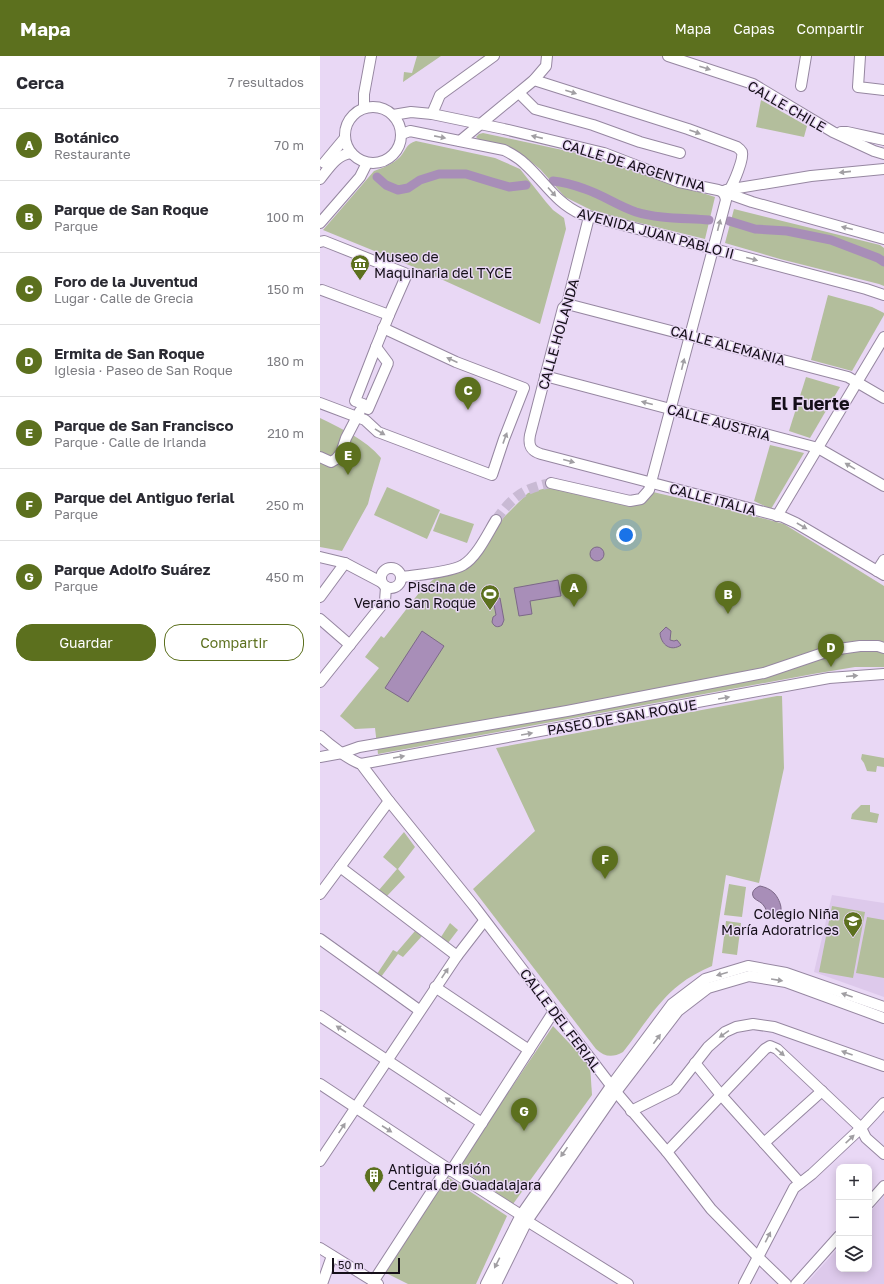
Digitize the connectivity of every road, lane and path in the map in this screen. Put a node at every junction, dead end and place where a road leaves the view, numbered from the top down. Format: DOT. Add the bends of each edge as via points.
graph roads {
  1 [pos="371,56"];
  2 [pos="494,56"];
  3 [pos="547,56"];
  4 [pos="668,56"];
  5 [pos="806,56"];
  6 [pos="860,56"];
  7 [pos="534,80"];
  8 [pos="801,86"];
  9 [pos="884,90"];
  10 [pos="519,93"];
  11 [pos="364,108"];
  12 [pos="501,108"];
  13 [pos="432,114"];
  14 [pos="393,115"];
  15 [pos="479,124"];
  16 [pos="504,129"];
  17 [pos="834,132"];
  18 [pos="402,134"];
  19 [pos="344,139"];
  20 [pos="884,140"];
  21 [pos="460,141"];
  22 [pos="351,153"];
  23 [pos="680,153"];
  24 [pos="884,154"];
  25 [pos="367,163"];
  26 [pos="320,168"];
  27 [pos="884,169"];
  28 [pos="320,179"];
  29 [pos="726,190"];
  30 [pos="589,217"];
  31 [pos="320,223"];
  32 [pos="884,239"];
  33 [pos="320,242"];
  34 [pos="713,249"];
  35 [pos="322,290"];
  36 [pos="884,295"];
  37 [pos="567,304"];
  38 [pos="388,315"];
  39 [pos="383,328"];
  40 [pos="690,336"];
  41 [pos="884,336"];
  42 [pos="376,347"];
  43 [pos="545,376"];
  44 [pos="857,382"];
  45 [pos="884,398"];
  46 [pos="320,403"];
  47 [pos="362,405"];
  48 [pos="671,409"];
  49 [pos="357,417"];
  50 [pos="818,448"];
  51 [pos="532,450"];
  52 [pos="320,457"];
  53 [pos="652,483"];
  54 [pos="551,484"];
  55 [pos="884,486"];
  56 [pos="778,516"];
  57 [pos="496,520"];
  58 [pos="320,556"];
  59 [pos="884,560"];
  60 [pos="345,563"];
  61 [pos="881,573"];
  62 [pos="402,577"];
  63 [pos="383,584"];
  64 [pos="320,597"];
  65 [pos="320,619"];
  66 [pos="350,645"];
  67 [pos="884,648"];
  68 [pos="884,674"];
  69 [pos="320,682"];
  70 [pos="320,736"];
  71 [pos="342,753"];
  72 [pos="320,757"];
  73 [pos="361,764"];
  74 [pos="389,801"];
  75 [pos="340,867"];
  76 [pos="320,894"];
  77 [pos="484,921"];
  78 [pos="320,939"];
  79 [pos="457,956"];
  80 [pos="435,987"];
  81 [pos="884,1007"];
  82 [pos="419,1010"];
  83 [pos="554,1011"];
  84 [pos="320,1016"];
  85 [pos="884,1018"];
  86 [pos="529,1050"];
  87 [pos="387,1060"];
  88 [pos="695,1063"];
  89 [pos="884,1066"];
  90 [pos="320,1084"];
  91 [pos="613,1089"];
  92 [pos="822,1091"];
  93 [pos="721,1095"];
  94 [pos="884,1104"];
  95 [pos="356,1108"];
  96 [pos="631,1111"];
  97 [pos="482,1123"];
  98 [pos="861,1128"];
  99 [pos="764,1143"];
  100 [pos="667,1152"];
  101 [pos="884,1154"];
  102 [pos="320,1161"];
  103 [pos="449,1169"];
  104 [pos="800,1183"];
  105 [pos="884,1186"];
  106 [pos="872,1200"];
  107 [pos="524,1218"];
  108 [pos="836,1239"];
  109 [pos="320,1248"];
  110 [pos="332,1256"];
  111 [pos="758,1257"];
  112 [pos="375,1283"];
  113 [pos="322,1284"];
  114 [pos="486,1284"];
  115 [pos="496,1284"];
  116 [pos="628,1284"];
  117 [pos="744,1284"];
  118 [pos="786,1284"];
  119 [pos="796,1284"];
  1 -- 11 [label="street"];
  2 -- 13 [label="street" via="440,95"];
  3 -- 7 [label="street" via="546,66"];
  4 -- 17 [label="street, CALLE CHILE, one-way" via="753,84"];
  5 -- 8 [label="street"];
  6 -- 9 [label="street" via="858,87"];
  7 -- 10 [label="street"];
  7 -- 29 [label="street, one-way" via="688,129 741,149 742,158 734,181"];
  10 -- 12 [label="street"];
  10 -- 23 [label="street" via="535,109"];
  11 -- 14 [label="street" via="380,107"];
  11 -- 19 [label="street" via="351,116"];
  12 -- 15 [label="street"];
  12 -- 16 [label="street" via="498,118"];
  13 -- 14 [label="street, CALLE DE ARGENTINA" via="411,112"];
  13 -- 15 [label="street, CALLE DE ARGENTINA"];
  14 -- 18 [label="street"];
  15 -- 16 [label="street, CALLE DE ARGENTINA"];
  15 -- 21 [label="street"];
  29 -- 16 [label="street, CALLE DE ARGENTINA, one-way" via="679,182 604,153"];
  17 -- 20 [label="street, CALLE CHILE" via="847,132"];
  17 -- 24 [label="street"];
  18 -- 21 [label="street, AVENIDA JUAN PABLO II, one-way" via="410,131"];
  18 -- 25 [label="street" via="397,151 390,158 383,162"];
  19 -- 22 [label="street"];
  19 -- 26 [label="street"];
  21 -- 30 [label="street, AVENIDA JUAN PABLO II, one-way" via="499,149 515,156 526,164 562,203 571,210"];
  22 -- 25 [label="street"];
  22 -- 28 [label="street" via="336,159"];
  25 -- 31 [label="street" via="360,177"];
  27 -- 29 [label="street, CALLE DE ARGENTINA, one-way" via="812,176"];
  32 -- 29 [label="street, one-way" via="752,202"];
  34 -- 29 [label="street, one-way" via="726,200"];
  30 -- 34 [label="street, AVENIDA JUAN PABLO II"];
  30 -- 37 [label="street, CALLE HOLANDA"];
  33 -- 38 [label="street" via="324,241 407,274"];
  34 -- 36 [label="street, AVENIDA JUAN PABLO II, one-way"];
  34 -- 40 [label="street"];
  35 -- 38 [label="street"];
  37 -- 40 [label="street, CALLE ALEMANIA"];
  37 -- 43 [label="street, CALLE HOLANDA" via="563,308"];
  38 -- 39 [label="street"];
  39 -- 42 [label="street"];
  49 -- 39 [label="street, one-way" via="365,420 378,432 492,475 524,388 456,362"];
  40 -- 44 [label="street, CALLE ALEMANIA" via="848,376"];
  48 -- 40 [label="street, one-way"];
  41 -- 44 [label="street"];
  42 -- 47 [label="street"];
  42 -- 47 [label="street" via="388,363"];
  48 -- 43 [label="street, CALLE AUSTRIA, one-way"];
  43 -- 51 [label="street, CALLE HOLANDA" via="529,439"];
  44 -- 45 [label="street, CALLE ALEMANIA"];
  44 -- 50 [label="street"];
  46 -- 49 [label="street"];
  47 -- 49 [label="street"];
  48 -- 50 [label="street, CALLE AUSTRIA"];
  48 -- 53 [label="street"];
  49 -- 52 [label="street" via="336,459 331,462"];
  55 -- 50 [label="street, CALLE AUSTRIA, one-way"];
  50 -- 56 [label="street"];
  51 -- 53 [label="street, CALLE ITALIA, one-way"];
  53 -- 54 [label="street" via="641,499 630,501"];
  53 -- 56 [label="street, CALLE ITALIA"];
  56 -- 61 [label="street, CALLE ITALIA, one-way" via="796,523"];
  57 -- 62 [label="street" via="473,556 463,565 454,569"];
  58 -- 60 [label="street"];
  59 -- 61 [label="street"];
  60 -- 63 [label="street"];
  60 -- 64 [label="street"];
  62 -- 63 [label="street" via="398,586 391,589"];
  62 -- 63 [label="street" via="395,568 387,568 382,573"];
  63 -- 66 [label="street" via="385,601"];
  65 -- 66 [label="street"];
  66 -- 69 [label="street"];
  67 -- 71 [label="street" via="860,646 832,650 764,673 359,747"];
  73 -- 68 [label="street, PASEO DE SAN ROQUE, one-way" via="829,678"];
  70 -- 71 [label="street, CALLE DEL FERIAL"];
  71 -- 72 [label="street"];
  71 -- 73 [label="street, CALLE DEL FERIAL"];
  73 -- 74 [label="street, CALLE DEL FERIAL"];
  74 -- 75 [label="street"];
  74 -- 77 [label="street, CALLE DEL FERIAL"];
  75 -- 76 [label="street"];
  75 -- 79 [label="street"];
  77 -- 79 [label="street"];
  77 -- 83 [label="street, CALLE DEL FERIAL"];
  78 -- 82 [label="street"];
  80 -- 79 [label="street, one-way"];
  80 -- 82 [label="street"];
  80 -- 86 [label="street"];
  81 -- 91 [label="street, one-way" via="786,973 748,966 705,979 672,1004"];
  82 -- 87 [label="street"];
  83 -- 86 [label="street"];
  83 -- 91 [label="street, CALLE DEL FERIAL"];
  87 -- 84 [label="street, one-way"];
  91 -- 85 [label="street, one-way" via="678,1011 708,988 749,976 786,982"];
  86 -- 97 [label="street"];
  87 -- 95 [label="street"];
  97 -- 87 [label="street, one-way"];
  89 -- 88 [label="street, one-way" via="774,1026 753,1024 725,1032"];
  88 -- 93 [label="street"];
  88 -- 96 [label="street" via="675,1089"];
  90 -- 95 [label="street"];
  91 -- 96 [label="street, CALLE DEL FERIAL"];
  91 -- 107 [label="street"];
  93 -- 92 [label="street, one-way" via="770,1046 777,1049"];
  92 -- 98 [label="street"];
  92 -- 99 [label="street"];
  93 -- 99 [label="street"];
  93 -- 100 [label="street"];
  94 -- 98 [label="street"];
  102 -- 95 [label="street, one-way"];
  95 -- 103 [label="street, one-way"];
  96 -- 100 [label="street, CALLE DEL FERIAL"];
  97 -- 103 [label="street"];
  98 -- 101 [label="street" via="866,1138"];
  104 -- 98 [label="street, one-way"];
  99 -- 104 [label="street"];
  100 -- 111 [label="street, CALLE DEL FERIAL" via="711,1209"];
  103 -- 107 [label="street"];
  103 -- 112 [label="street"];
  111 -- 104 [label="street, one-way" via="794,1188"];
  105 -- 106 [label="street"];
  107 -- 114 [label="street, one-way"];
  107 -- 115 [label="street"];
  107 -- 116 [label="street"];
  108 -- 119 [label="street"];
  109 -- 110 [label="street"];
  110 -- 112 [label="street"];
  110 -- 113 [label="street"];
  111 -- 117 [label="street"];
  111 -- 118 [label="street, CALLE DEL FERIAL"];
}
